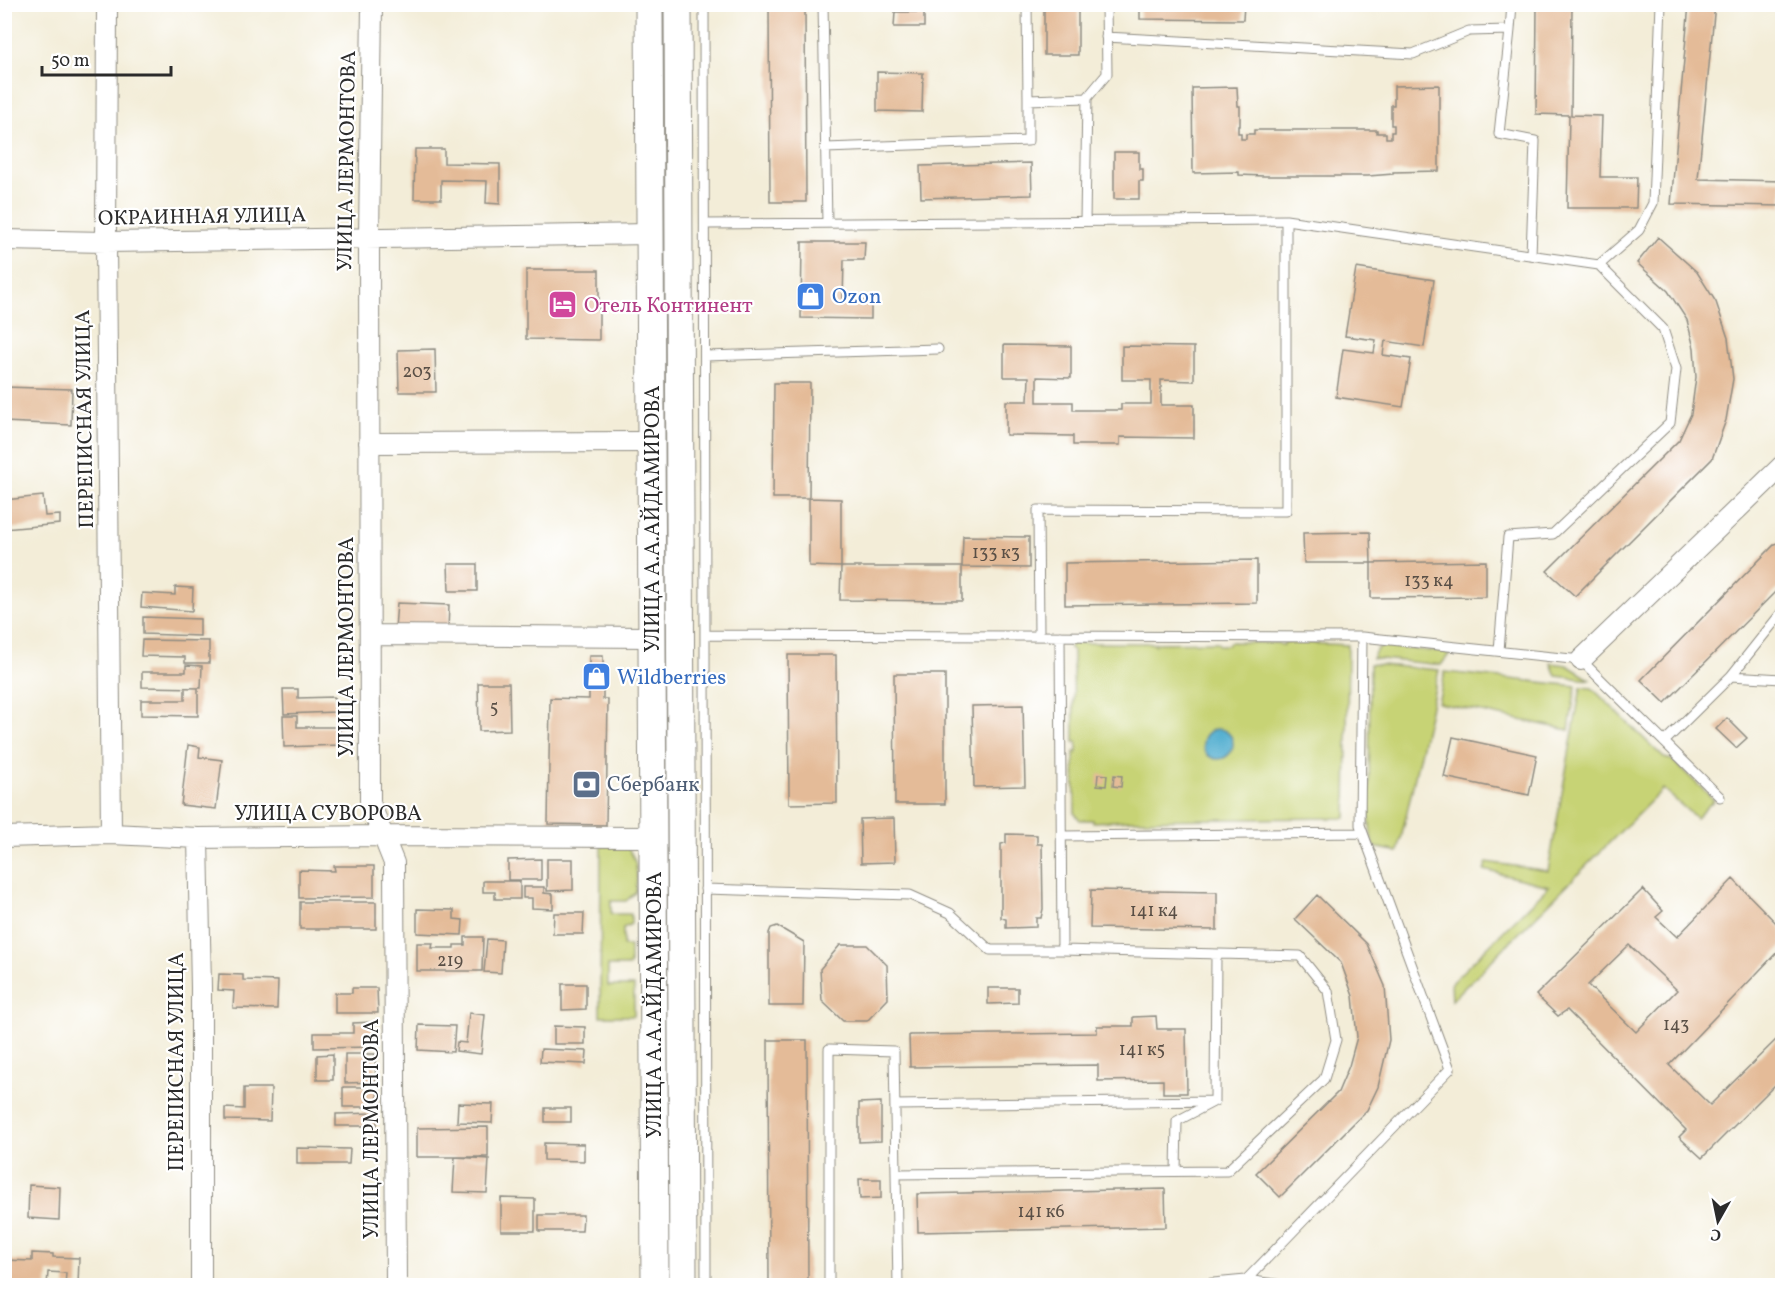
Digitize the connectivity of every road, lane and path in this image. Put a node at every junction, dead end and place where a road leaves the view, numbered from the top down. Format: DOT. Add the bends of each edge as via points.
graph roads {
  1 [pos="107,4"];
  2 [pos="372,4"];
  3 [pos="649,4"];
  4 [pos="678,4"];
  5 [pos="704,4"];
  6 [pos="823,4"];
  7 [pos="1028,4"];
  8 [pos="1106,4"];
  9 [pos="1512,4"];
  10 [pos="1661,4"];
  11 [pos="1510,30"];
  12 [pos="1107,37"];
  13 [pos="1087,98"];
  14 [pos="1028,100"];
  15 [pos="825,148"];
  16 [pos="1286,220"];
  17 [pos="1085,221"];
  18 [pos="827,223"];
  19 [pos="705,224"];
  20 [pos="652,234"];
  21 [pos="369,238"];
  22 [pos="4,240"];
  23 [pos="106,242"];
  24 [pos="1531,255"];
  25 [pos="1599,265"];
  26 [pos="938,349"];
  27 [pos="705,356"];
  28 [pos="652,442"];
  29 [pos="369,443"];
  30 [pos="1782,466"];
  31 [pos="1782,612"];
  32 [pos="370,635"];
  33 [pos="705,635"];
  34 [pos="1039,636"];
  35 [pos="1060,636"];
  36 [pos="653,637"];
  37 [pos="1362,637"];
  38 [pos="1499,651"];
  39 [pos="1581,660"];
  40 [pos="1731,676"];
  41 [pos="1782,679"];
  42 [pos="1664,742"];
  43 [pos="1720,797"];
  44 [pos="1362,832"];
  45 [pos="111,834"];
  46 [pos="383,836"];
  47 [pos="1062,836"];
  48 [pos="4,837"];
  49 [pos="653,837"];
  50 [pos="198,838"];
  51 [pos="705,889"];
  52 [pos="1062,950"];
  53 [pos="1216,954"];
  54 [pos="1215,1101"];
  55 [pos="895,1105"];
  56 [pos="1176,1171"];
  57 [pos="896,1174"];
  58 [pos="1246,1280"];
  59 [pos="201,1286"];
  60 [pos="396,1286"];
  61 [pos="654,1286"];
  62 [pos="684,1286"];
  63 [pos="706,1286"];
  64 [pos="829,1286"];
  65 [pos="897,1286"];
  66 [pos="1181,1286"];
  67 [pos="1289,1286"];
  1 -- 23 [label="street, ПЕРЕПИСНАЯ УЛИЦА"];
  2 -- 21 [label="street, УЛИЦА ЛЕРМОНТОВА"];
  3 -- 20 [label="main road, УЛИЦА А.А.АЙДАМИРОВА"];
  4 -- 62 [label="main road, УЛИЦА А.А.АЙДАМИРОВА"];
  5 -- 19 [label="lane"];
  6 -- 15 [label="lane"];
  7 -- 14 [label="lane"];
  8 -- 12 [label="lane"];
  9 -- 11 [label="lane"];
  10 -- 25 [label="lane" via="1653,203 1639,230"];
  11 -- 12 [label="lane" via="1469,32 1413,54"];
  11 -- 24 [label="lane" via="1499,134 1535,141"];
  12 -- 13 [label="lane" via="1107,74"];
  13 -- 14 [label="lane"];
  13 -- 17 [label="lane"];
  14 -- 15 [label="lane" via="1028,141"];
  15 -- 18 [label="lane"];
  16 -- 17 [label="lane"];
  16 -- 24 [label="lane"];
  16 -- 34 [label="lane" via="1286,511 1038,510"];
  17 -- 18 [label="lane"];
  18 -- 19 [label="lane"];
  19 -- 27 [label="lane"];
  20 -- 21 [label="street, ОКРАИННАЯ УЛИЦА"];
  20 -- 28 [label="main road, УЛИЦА А.А.АЙДАМИРОВА"];
  21 -- 23 [label="street, ОКРАИННАЯ УЛИЦА"];
  21 -- 29 [label="street, УЛИЦА ЛЕРМОНТОВА"];
  22 -- 23 [label="street, ОКРАИННАЯ УЛИЦА"];
  23 -- 45 [label="street, ПЕРЕПИСНАЯ УЛИЦА"];
  24 -- 25 [label="lane"];
  25 -- 38 [label="lane" via="1663,329 1676,369 1670,423 1553,534 1508,537"];
  26 -- 27 [label="lane"];
  27 -- 33 [label="lane"];
  28 -- 29 [label="street"];
  28 -- 36 [label="main road, УЛИЦА А.А.АЙДАМИРОВА"];
  29 -- 32 [label="street, УЛИЦА ЛЕРМОНТОВА"];
  30 -- 39 [label="street"];
  31 -- 40 [label="lane"];
  32 -- 36 [label="street"];
  32 -- 46 [label="street, УЛИЦА ЛЕРМОНТОВА" via="370,803"];
  33 -- 34 [label="lane"];
  33 -- 51 [label="lane"];
  34 -- 35 [label="lane"];
  35 -- 37 [label="lane"];
  35 -- 47 [label="lane"];
  36 -- 49 [label="main road, УЛИЦА А.А.АЙДАМИРОВА"];
  37 -- 38 [label="lane"];
  37 -- 44 [label="lane"];
  38 -- 39 [label="lane"];
  39 -- 42 [label="lane"];
  40 -- 41 [label="lane"];
  40 -- 42 [label="lane"];
  42 -- 43 [label="lane"];
  44 -- 47 [label="lane"];
  44 -- 58 [label="lane" via="1450,1069"];
  45 -- 48 [label="street, УЛИЦА СУВОРОВА"];
  45 -- 50 [label="street, УЛИЦА СУВОРОВА"];
  46 -- 49 [label="street, УЛИЦА СУВОРОВА"];
  46 -- 50 [label="street, УЛИЦА СУВОРОВА"];
  46 -- 60 [label="street, УЛИЦА ЛЕРМОНТОВА" via="394,863"];
  47 -- 52 [label="lane"];
  49 -- 61 [label="main road, УЛИЦА А.А.АЙДАМИРОВА"];
  50 -- 59 [label="street, ПЕРЕПИСНАЯ УЛИЦА"];
  51 -- 52 [label="lane" via="910,895 950,913 990,950"];
  51 -- 63 [label="lane"];
  52 -- 53 [label="lane"];
  53 -- 54 [label="lane"];
  53 -- 56 [label="lane" via="1300,956 1328,991 1335,1040 1324,1079 1227,1171"];
  54 -- 55 [label="lane"];
  54 -- 56 [label="lane" via="1177,1121"];
  55 -- 57 [label="lane"];
  55 -- 64 [label="lane" via="894,1051 829,1049"];
  56 -- 57 [label="lane"];
  57 -- 65 [label="lane"];
  58 -- 66 [label="lane"];
  58 -- 67 [label="lane"];
}
